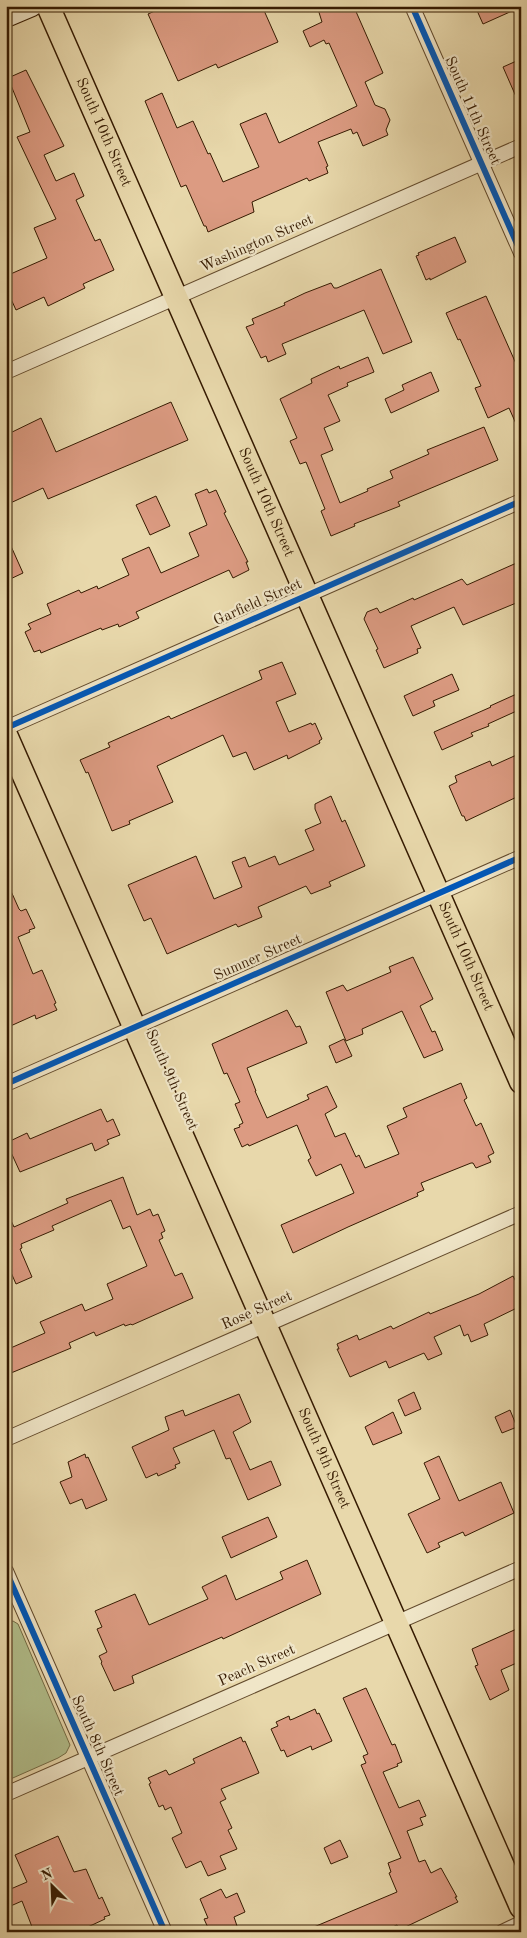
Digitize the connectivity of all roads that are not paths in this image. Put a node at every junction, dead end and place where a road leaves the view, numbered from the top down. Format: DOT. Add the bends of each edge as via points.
graph roads {
  1 [pos="32,6"];
  2 [pos="48,6"];
  3 [pos="412,6"];
  4 [pos="6,18"];
  5 [pos="521,146"];
  6 [pos="481,163"];
  7 [pos="521,253"];
  8 [pos="176,297"];
  9 [pos="6,372"];
  10 [pos="521,501"];
  11 [pos="307,596"];
  12 [pos="6,728"];
  13 [pos="6,735"];
  14 [pos="521,857"];
  15 [pos="438,893"];
  16 [pos="135,1027"];
  17 [pos="521,1082"];
  18 [pos="6,1084"];
  19 [pos="521,1213"];
  20 [pos="265,1325"];
  21 [pos="6,1439"];
  22 [pos="521,1568"];
  23 [pos="6,1571"];
  24 [pos="396,1622"];
  25 [pos="89,1758"];
  26 [pos="6,1794"];
  27 [pos="521,1907"];
  28 [pos="521,1923"];
  29 [pos="165,1932"];
  30 [pos="502,1932"];
  1 -- 4 [label="main road"];
  2 -- 8 [label="main road, South 10th Street"];
  3 -- 6 [label="street, South 11th Street"];
  5 -- 6 [label="street, Washington Street"];
  6 -- 7 [label="street, South 11th Street"];
  6 -- 8 [label="street, Washington Street"];
  8 -- 9 [label="street, Washington Street"];
  8 -- 11 [label="main road, South 10th Street"];
  10 -- 11 [label="street, Garfield Street"];
  11 -- 12 [label="street, Garfield Street"];
  11 -- 15 [label="main road, South 10th Street"];
  13 -- 16 [label="main road, South 9th Street"];
  14 -- 15 [label="street, Sumner Street"];
  15 -- 16 [label="street, Sumner Street"];
  15 -- 17 [label="main road, South 10th Street"];
  16 -- 18 [label="street, Sumner Street"];
  16 -- 20 [label="main road, South 9th Street"];
  19 -- 20 [label="street, Rose Street"];
  20 -- 21 [label="street, Rose Street"];
  20 -- 24 [label="main road, South 9th Street"];
  22 -- 24 [label="street, Peach Street"];
  23 -- 25 [label="street, South 8th Street"];
  24 -- 25 [label="street, Peach Street"];
  24 -- 27 [label="main road, South 9th Street"];
  25 -- 26 [label="street, Peach Street"];
  25 -- 29 [label="street, South 8th Street"];
  28 -- 30 [label="street"];
}
